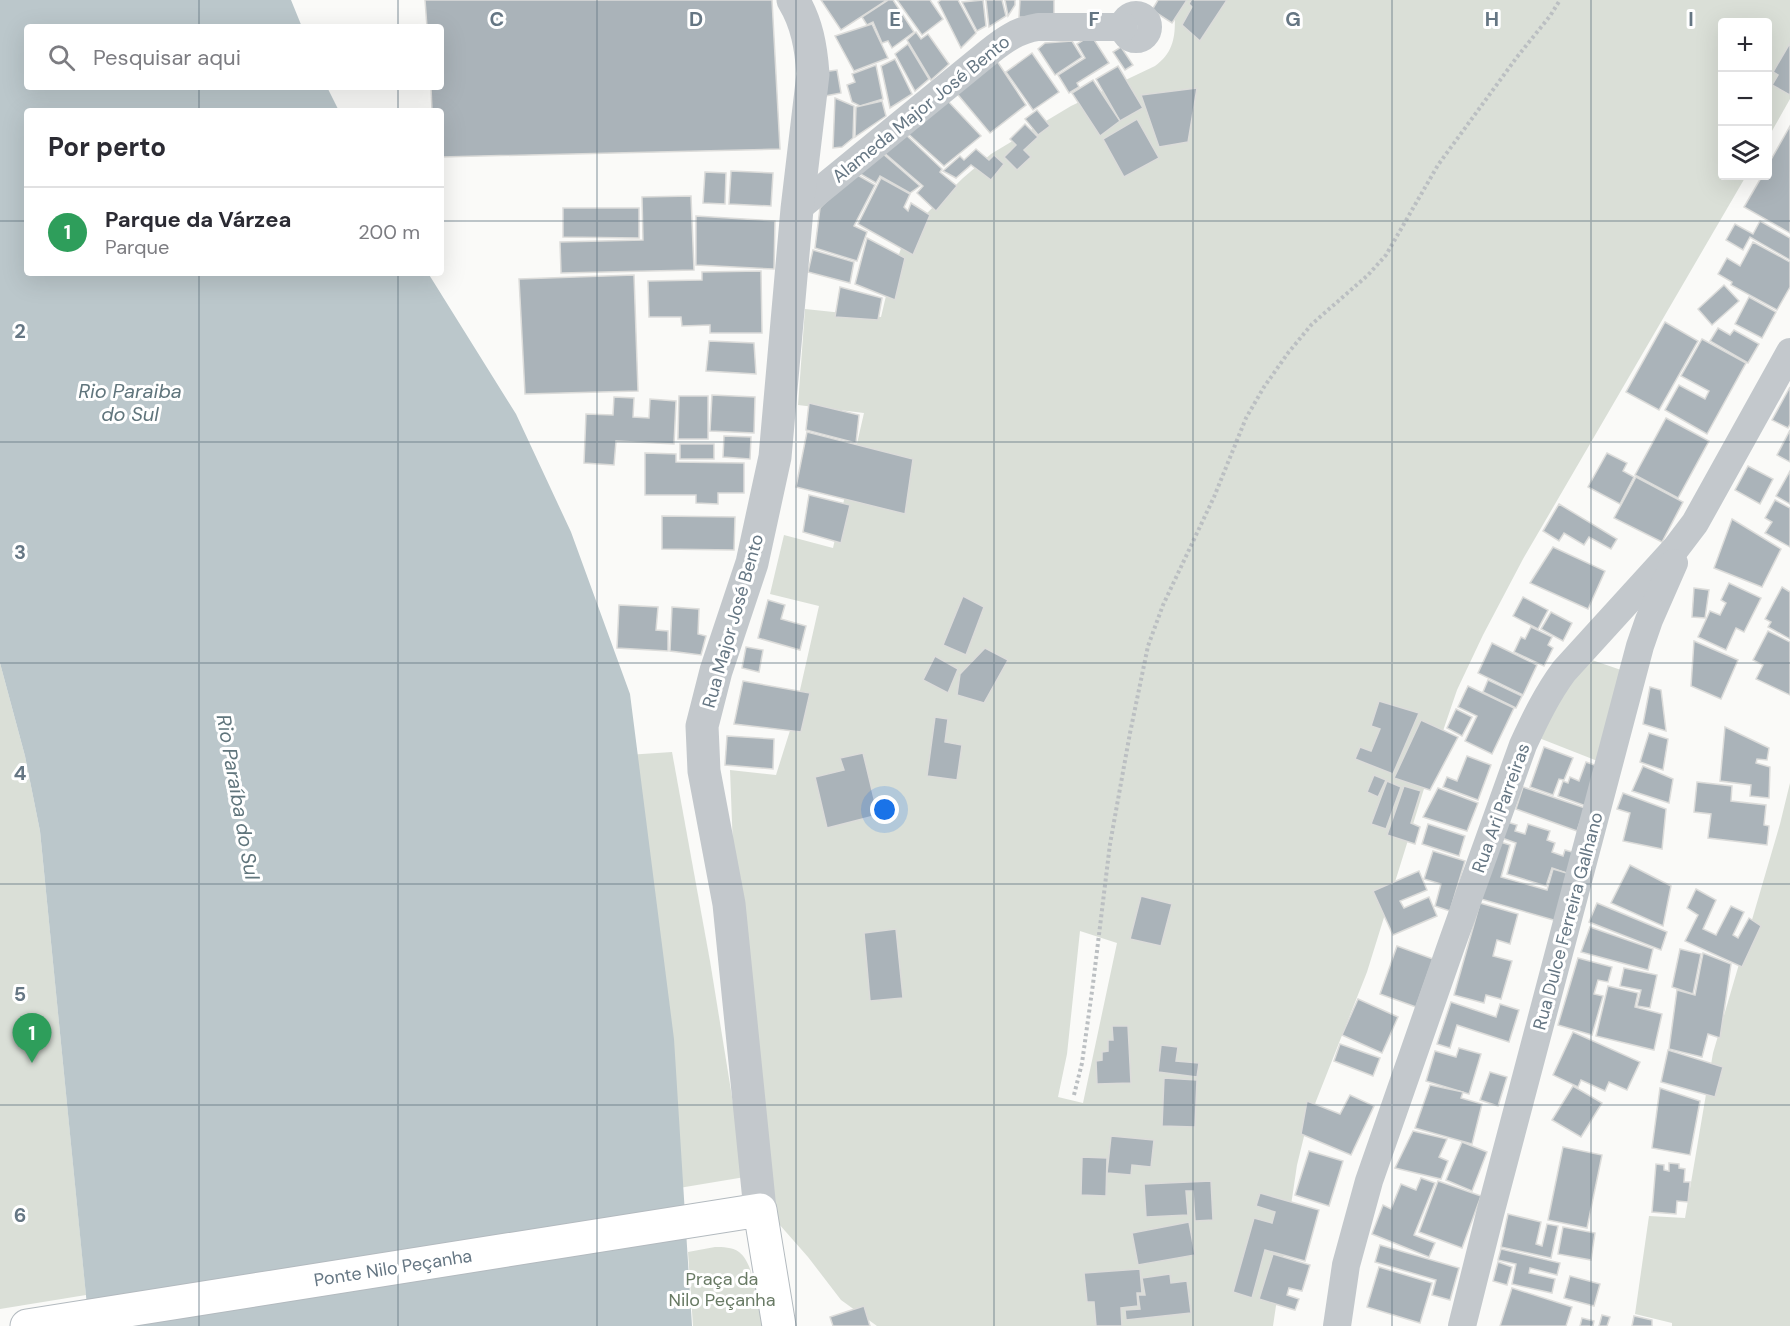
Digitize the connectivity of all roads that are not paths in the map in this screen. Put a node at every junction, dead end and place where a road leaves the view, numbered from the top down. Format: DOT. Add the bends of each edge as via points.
graph roads {
  1 [pos="793,0"];
  2 [pos="1124,27"];
  3 [pos="797,209"];
  4 [pos="1790,352"];
  5 [pos="1695,523"];
  6 [pos="747,1212"];
  7 [pos="27,1326"];
  8 [pos="779,1326"];
  9 [pos="1337,1326"];
  10 [pos="1462,1326"];
  1 -- 3 [label="street, Rua Major José Bento" via="806,28 813,74"];
  2 -- 3 [label="street, Alameda Major José Bento" via="1038,27 1010,36"];
  3 -- 6 [label="street, Rua Major José Bento" via="775,457 752,563 702,726 704,771 729,904"];
  4 -- 5 [label="street, Rua Ari Parreiras"];
  5 -- 9 [label="street, Rua Ari Parreiras" via="1677,548 1564,671 1527,736 1369,1181 1346,1265"];
  5 -- 10 [label="street, Rua Dulce Ferreira Galhano" via="1660,592 1640,646"];
  6 -- 7 [label="main road, Ponte Nilo Peçanha"];
  6 -- 8 [label="main road"];
}
